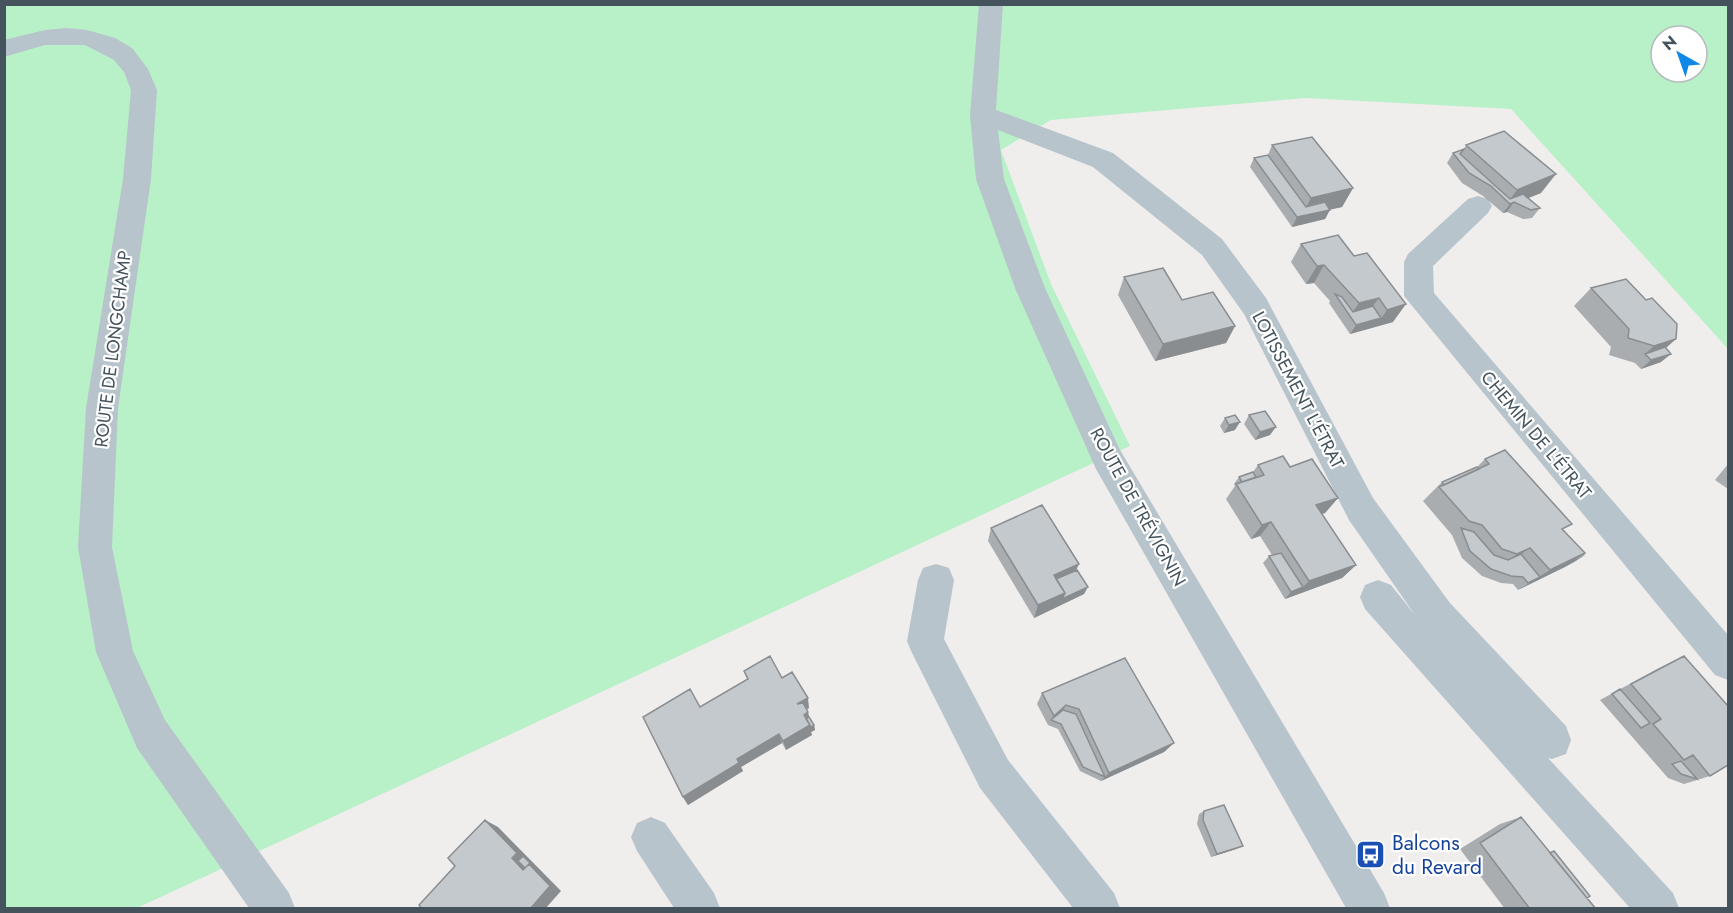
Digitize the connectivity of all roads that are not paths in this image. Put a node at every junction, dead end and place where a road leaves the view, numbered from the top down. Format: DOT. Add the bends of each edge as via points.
graph roads {
  1 [pos="991,4"];
  2 [pos="4,49"];
  3 [pos="983,115"];
  4 [pos="1478,206"];
  5 [pos="936,580"];
  6 [pos="1378,597"];
  7 [pos="1728,662"];
  8 [pos="1552,740"];
  9 [pos="651,837"];
  10 [pos="274,909"];
  11 [pos="699,909"];
  12 [pos="1099,909"];
  13 [pos="1370,909"];
  14 [pos="1659,909"];
  1 -- 3 [label="street, ROUTE DE TRÉVIGNIN"];
  2 -- 10 [label="street, ROUTE DE LONGCHAMP" via="42,37 88,38 124,54 141,78 144,90 137,179 102,408 94,547 115,652 151,734"];
  3 -- 8 [label="street, LOTISSEMENT L'ÉTRAT" via="1103,160 1212,247 1255,306 1361,509 1437,615"];
  3 -- 13 [label="street, ROUTE DE TRÉVIGNIN" via="990,179 1030,288 1108,459"];
  4 -- 7 [label="street, CHEMIN DE L'ÉTRAT" via="1418,262 1419,296"];
  5 -- 12 [label="street" via="925,640 994,774"];
  6 -- 14 [label="street"];
  9 -- 11 [label="street"];
}
